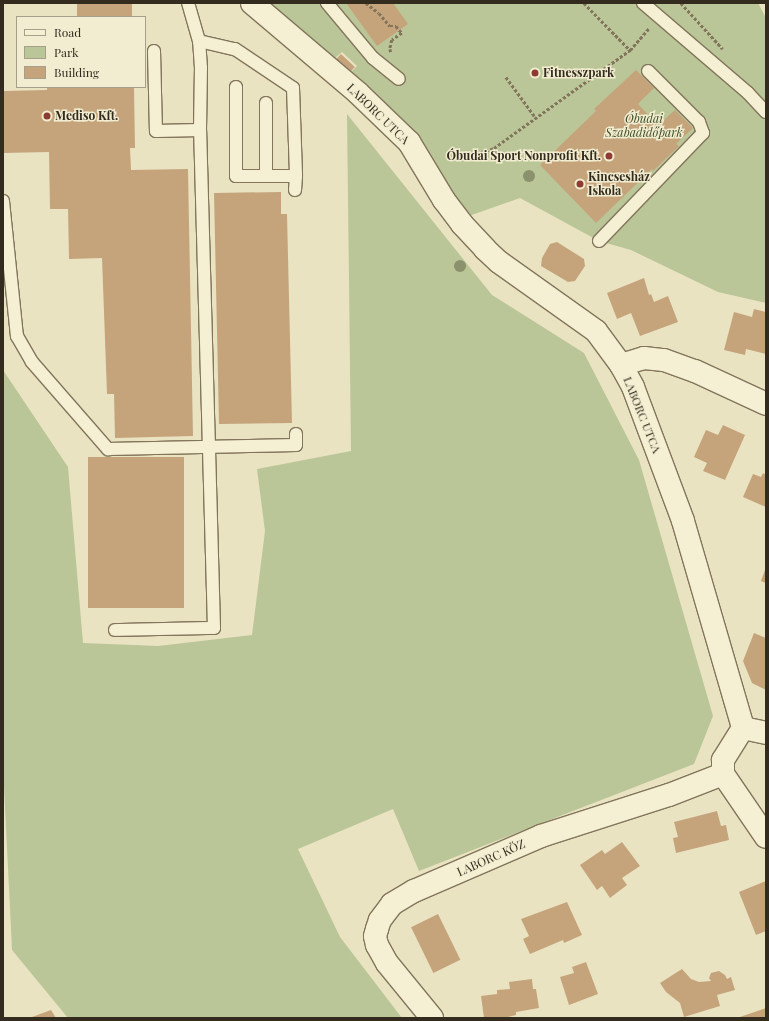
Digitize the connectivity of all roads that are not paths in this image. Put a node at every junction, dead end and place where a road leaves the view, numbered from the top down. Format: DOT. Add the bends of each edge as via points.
graph roads {
  1 [pos="188,3"];
  2 [pos="252,3"];
  3 [pos="327,3"];
  4 [pos="643,3"];
  5 [pos="199,41"];
  6 [pos="154,51"];
  7 [pos="648,70"];
  8 [pos="399,79"];
  9 [pos="236,87"];
  10 [pos="266,103"];
  11 [pos="766,112"];
  12 [pos="200,130"];
  13 [pos="266,176"];
  14 [pos="296,176"];
  15 [pos="295,190"];
  16 [pos="3,200"];
  17 [pos="599,241"];
  18 [pos="621,365"];
  19 [pos="766,404"];
  20 [pos="296,434"];
  21 [pos="208,447"];
  22 [pos="116,630"];
  23 [pos="743,728"];
  24 [pos="766,733"];
  25 [pos="723,774"];
  26 [pos="766,837"];
  27 [pos="432,1018"];
  1 -- 5 [label="lane"];
  2 -- 18 [label="street, LABORC UTCA" via="358,93 409,142 444,200 485,249 596,331"];
  3 -- 8 [label="lane" via="373,58"];
  4 -- 11 [label="lane" via="748,92"];
  5 -- 12 [label="lane"];
  5 -- 14 [label="lane" via="235,49 293,88"];
  6 -- 12 [label="lane" via="156,131"];
  7 -- 17 [label="lane" via="699,122 703,133"];
  9 -- 13 [label="lane" via="236,176"];
  10 -- 13 [label="lane"];
  12 -- 21 [label="lane"];
  13 -- 14 [label="lane"];
  14 -- 15 [label="lane"];
  16 -- 21 [label="lane" via="17,336 32,362 108,449"];
  18 -- 19 [label="street" via="644,358 664,360 696,371"];
  18 -- 23 [label="street, LABORC UTCA" via="633,387 684,521"];
  20 -- 21 [label="lane" via="296,445"];
  21 -- 22 [label="lane" via="214,628"];
  23 -- 24 [label="street"];
  23 -- 25 [label="street" via="729,748 724,760"];
  25 -- 26 [label="street"];
  25 -- 27 [label="street, LABORC KÖZ" via="683,790 541,836 414,891 392,904 377,929 376,946"];
}
